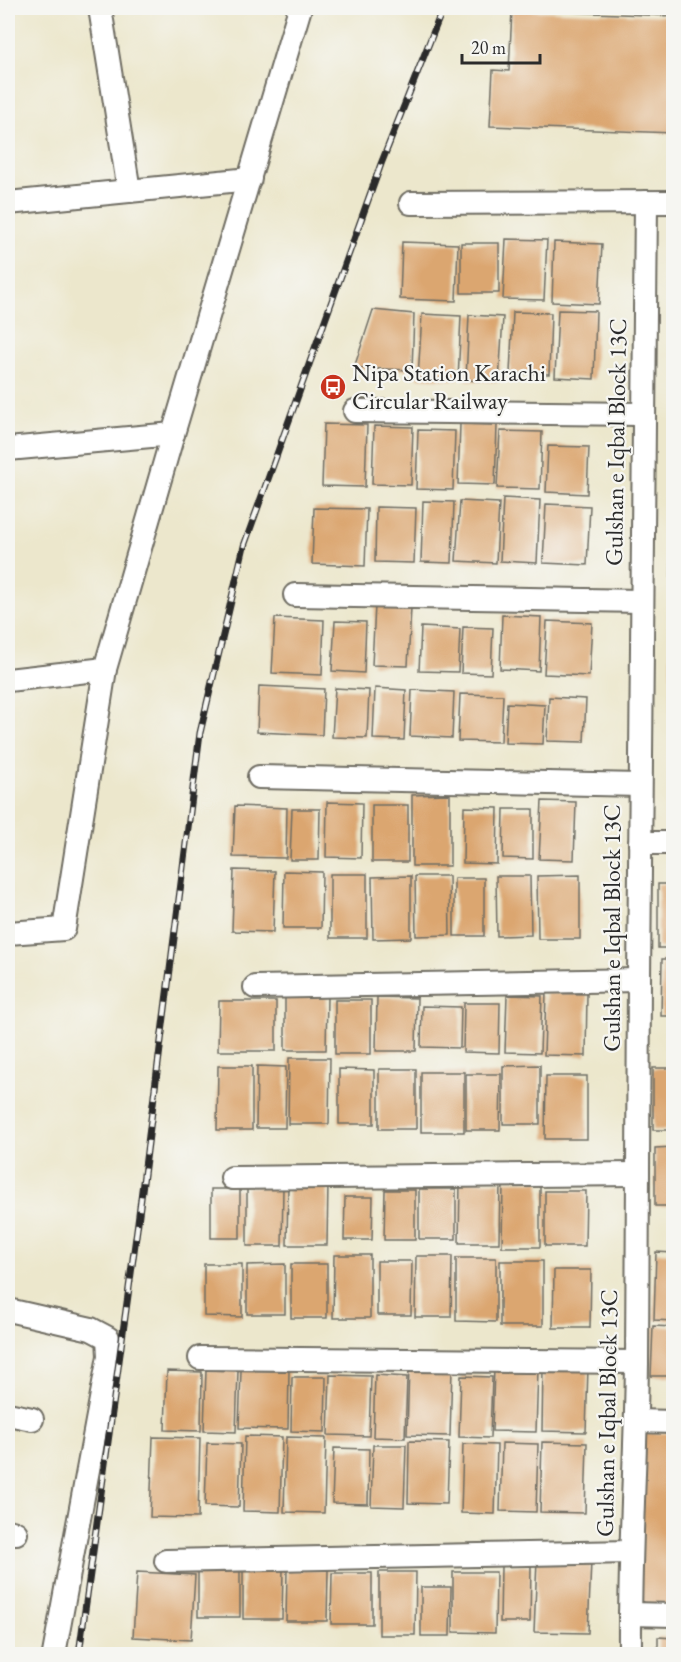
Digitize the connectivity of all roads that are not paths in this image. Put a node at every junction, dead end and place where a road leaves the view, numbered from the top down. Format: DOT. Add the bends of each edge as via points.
graph roads {
  1 [pos="100,8"];
  2 [pos="300,8"];
  3 [pos="250,179"];
  4 [pos="129,191"];
  5 [pos="646,202"];
  6 [pos="674,202"];
  7 [pos="8,203"];
  8 [pos="411,203"];
  9 [pos="355,411"];
  10 [pos="643,414"];
  11 [pos="173,434"];
  12 [pos="8,449"];
  13 [pos="295,595"];
  14 [pos="641,601"];
  15 [pos="105,669"];
  16 [pos="8,680"];
  17 [pos="259,777"];
  18 [pos="640,785"];
  19 [pos="640,843"];
  20 [pos="674,843"];
  21 [pos="8,933"];
  22 [pos="639,980"];
  23 [pos="255,987"];
  24 [pos="638,1174"];
  25 [pos="232,1178"];
  26 [pos="8,1310"];
  27 [pos="200,1358"];
  28 [pos="637,1362"];
  29 [pos="8,1414"];
  30 [pos="32,1419"];
  31 [pos="636,1421"];
  32 [pos="674,1422"];
  33 [pos="631,1552"];
  34 [pos="166,1561"];
  35 [pos="630,1614"];
  36 [pos="674,1615"];
  37 [pos="54,1654"];
  38 [pos="630,1654"];
  1 -- 4 [label="street"];
  2 -- 3 [label="street"];
  3 -- 4 [label="street"];
  3 -- 11 [label="street"];
  4 -- 7 [label="street"];
  5 -- 6 [label="street"];
  5 -- 8 [label="street"];
  5 -- 10 [label="street, Gulshan e Iqbal Block 13C"];
  9 -- 10 [label="street"];
  10 -- 14 [label="street, Gulshan e Iqbal Block 13C"];
  11 -- 12 [label="street"];
  11 -- 15 [label="street"];
  13 -- 14 [label="street"];
  14 -- 18 [label="street, Gulshan e Iqbal Block 13C"];
  15 -- 16 [label="street"];
  15 -- 21 [label="street" via="64,929"];
  17 -- 18 [label="street"];
  18 -- 19 [label="street, Gulshan e Iqbal Block 13C"];
  19 -- 20 [label="street"];
  19 -- 22 [label="street, Gulshan e Iqbal Block 13C"];
  22 -- 23 [label="street"];
  22 -- 24 [label="street, Gulshan e Iqbal Block 13C"];
  24 -- 25 [label="street"];
  24 -- 28 [label="street, Gulshan e Iqbal Block 13C"];
  26 -- 37 [label="street" via="91,1329 108,1338 109,1356"];
  27 -- 28 [label="street"];
  28 -- 31 [label="street, Gulshan e Iqbal Block 13C"];
  29 -- 30 [label="street"];
  31 -- 32 [label="street"];
  31 -- 33 [label="street, Gulshan e Iqbal Block 13C"];
  33 -- 34 [label="street"];
  33 -- 35 [label="street, Gulshan e Iqbal Block 13C"];
  35 -- 36 [label="street"];
  35 -- 38 [label="street, Gulshan e Iqbal Block 13C"];
}
